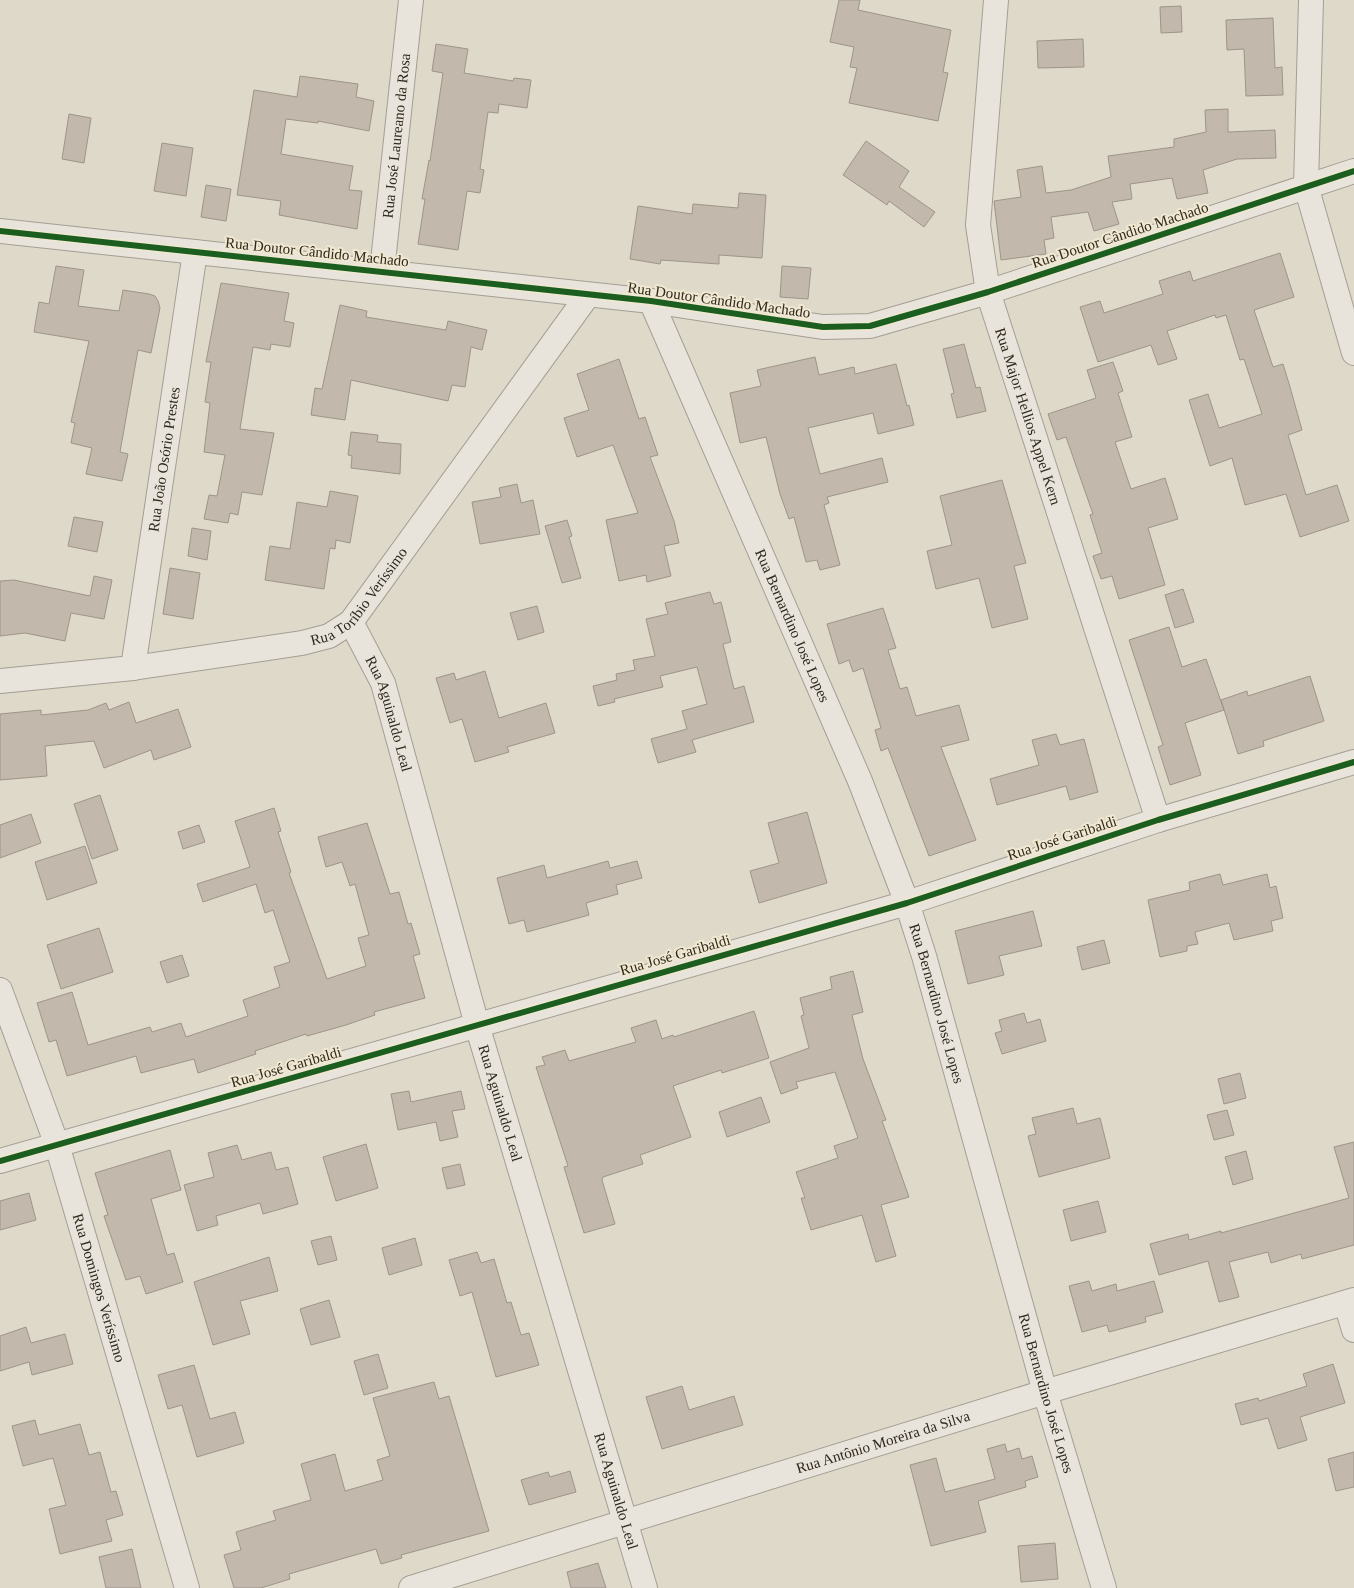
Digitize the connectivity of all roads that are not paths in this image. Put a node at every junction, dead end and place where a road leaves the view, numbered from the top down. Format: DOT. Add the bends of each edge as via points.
graph roads {
  1 [pos="411,0"];
  2 [pos="996,0"];
  3 [pos="1311,0"];
  4 [pos="1354,171"];
  5 [pos="1306,186"];
  6 [pos="0,231"];
  7 [pos="195,252"];
  8 [pos="382,271"];
  9 [pos="988,292"];
  10 [pos="588,295"];
  11 [pos="651,301"];
  12 [pos="1354,353"];
  13 [pos="351,622"];
  14 [pos="133,668"];
  15 [pos="0,681"];
  16 [pos="1354,762"];
  17 [pos="1158,820"];
  18 [pos="906,903"];
  19 [pos="0,990"];
  20 [pos="477,1025"];
  21 [pos="57,1145"];
  22 [pos="0,1161"];
  23 [pos="1350,1301"];
  24 [pos="1354,1330"];
  25 [pos="1045,1392"];
  26 [pos="626,1523"];
  27 [pos="187,1588"];
  28 [pos="411,1588"];
  29 [pos="645,1588"];
  30 [pos="1104,1588"];
  1 -- 8 [label="street, Rua José Laureano da Rosa"];
  2 -- 9 [label="street, Rua Major Hellios Appel Kern" via="978,225"];
  3 -- 5 [label="street"];
  4 -- 5 [label="street, Rua Doutor Cândido Machado"];
  5 -- 9 [label="street, Rua Doutor Cândido Machado"];
  5 -- 12 [label="street"];
  6 -- 7 [label="street, Rua Doutor Cândido Machado"];
  7 -- 8 [label="street, Rua Doutor Cândido Machado"];
  7 -- 14 [label="street, Rua João Osório Prestes"];
  8 -- 10 [label="street, Rua Doutor Cândido Machado"];
  9 -- 11 [label="street, Rua Doutor Cândido Machado" via="870,326 823,327"];
  9 -- 17 [label="street, Rua Major Hellios Appel Kern"];
  10 -- 11 [label="street, Rua Doutor Cândido Machado"];
  10 -- 13 [label="street, Rua Toríbio Veríssimo"];
  11 -- 18 [label="street, Rua Bernardino José Lopes" via="860,782"];
  13 -- 14 [label="street, Rua Toríbio Veríssimo" via="330,636 302,643"];
  13 -- 20 [label="street, Rua Aguinaldo Leal" via="383,683"];
  14 -- 15 [label="street, Rua Toríbio Veríssimo"];
  16 -- 17 [label="street, Rua José Garibaldi"];
  17 -- 18 [label="street, Rua José Garibaldi"];
  18 -- 20 [label="street, Rua José Garibaldi"];
  18 -- 25 [label="street, Rua Bernardino José Lopes" via="924,956"];
  19 -- 21 [label="street, Rua Domingos Veríssimo"];
  20 -- 21 [label="street, Rua José Garibaldi"];
  20 -- 26 [label="street, Rua Aguinaldo Leal"];
  21 -- 22 [label="street, Rua José Garibaldi"];
  21 -- 27 [label="street, Rua Domingos Veríssimo"];
  23 -- 24 [label="street"];
  23 -- 25 [label="street, Rua Antônio Moreira da Silva"];
  25 -- 26 [label="street, Rua Antônio Moreira da Silva"];
  25 -- 30 [label="street, Rua Bernardino José Lopes"];
  26 -- 28 [label="street, Rua Antônio Moreira da Silva"];
  26 -- 29 [label="street, Rua Aguinaldo Leal"];
}
